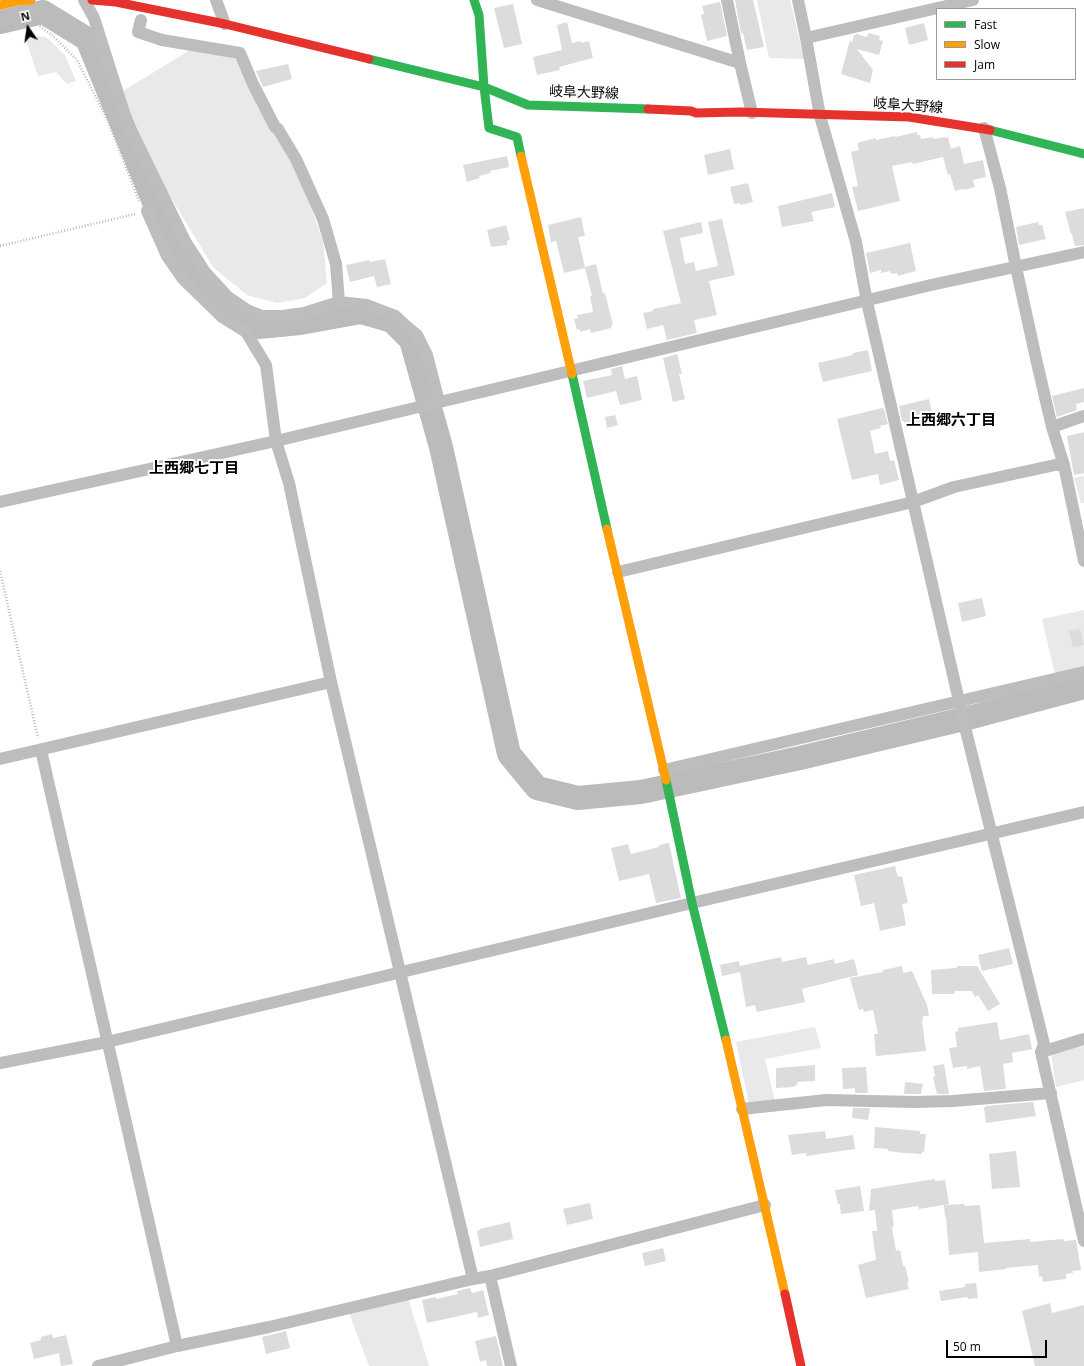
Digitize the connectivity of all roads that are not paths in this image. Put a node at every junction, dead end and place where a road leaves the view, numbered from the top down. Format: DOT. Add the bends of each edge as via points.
graph roads {
  1 [pos="31,0"];
  2 [pos="84,0"];
  3 [pos="92,0"];
  4 [pos="216,0"];
  5 [pos="474,0"];
  6 [pos="537,0"];
  7 [pos="727,0"];
  8 [pos="798,0"];
  9 [pos="973,0"];
  10 [pos="0,5"];
  11 [pos="936,8"];
  12 [pos="938,8"];
  13 [pos="141,20"];
  14 [pos="225,24"];
  15 [pos="806,38"];
  16 [pos="740,63"];
  17 [pos="484,87"];
  18 [pos="752,113"];
  19 [pos="820,116"];
  20 [pos="984,128"];
  21 [pos="1084,154"];
  22 [pos="147,211"];
  23 [pos="1084,252"];
  24 [pos="1016,267"];
  25 [pos="339,302"];
  26 [pos="867,302"];
  27 [pos="571,371"];
  28 [pos="439,402"];
  29 [pos="1084,416"];
  30 [pos="1052,427"];
  31 [pos="276,441"];
  32 [pos="1064,465"];
  33 [pos="0,502"];
  34 [pos="913,502"];
  35 [pos="1084,561"];
  36 [pos="618,572"];
  37 [pos="1084,672"];
  38 [pos="331,682"];
  39 [pos="960,704"];
  40 [pos="40,750"];
  41 [pos="0,759"];
  42 [pos="665,774"];
  43 [pos="1084,812"];
  44 [pos="991,833"];
  45 [pos="692,903"];
  46 [pos="399,973"];
  47 [pos="1084,1039"];
  48 [pos="107,1042"];
  49 [pos="1041,1052"];
  50 [pos="0,1063"];
  51 [pos="1050,1093"];
  52 [pos="742,1109"];
  53 [pos="766,1205"];
  54 [pos="1084,1241"];
  55 [pos="490,1276"];
  56 [pos="473,1279"];
  57 [pos="177,1346"];
  58 [pos="98,1366"];
  59 [pos="511,1366"];
  60 [pos="801,1366"];
  1 -- 10 [label="street"];
  2 -- 25 [label="street" via="94,18 127,122 185,241 205,272 228,297 246,310 262,316 304,313"];
  3 -- 14 [label="street, 岐阜大野線" via="116,2"];
  4 -- 14 [label="street"];
  5 -- 17 [label="street" via="479,14"];
  6 -- 16 [label="street"];
  7 -- 16 [label="street"];
  8 -- 15 [label="street"];
  9 -- 12 [label="street"];
  11 -- 15 [label="street"];
  13 -- 25 [label="street" via="138,32 162,40 240,53 275,126 296,159 323,219 336,264"];
  14 -- 17 [label="street, 岐阜大野線"];
  15 -- 19 [label="street"];
  16 -- 18 [label="street"];
  17 -- 18 [label="street, 岐阜大野線" via="528,105"];
  17 -- 27 [label="street" via="489,128 517,137"];
  18 -- 19 [label="street, 岐阜大野線"];
  19 -- 20 [label="street, 岐阜大野線" via="909,118"];
  19 -- 26 [label="street" via="856,242"];
  20 -- 21 [label="street, 岐阜大野線"];
  20 -- 24 [label="street" via="1000,188"];
  22 -- 31 [label="street" via="167,256 183,279 222,317 246,332 266,365"];
  23 -- 24 [label="street"];
  24 -- 26 [label="street"];
  24 -- 30 [label="street"];
  25 -- 28 [label="street" via="367,305 393,315 417,335 427,355"];
  26 -- 27 [label="street"];
  26 -- 34 [label="street"];
  27 -- 28 [label="street"];
  27 -- 36 [label="street"];
  28 -- 31 [label="street"];
  29 -- 30 [label="street"];
  30 -- 32 [label="street"];
  31 -- 33 [label="street"];
  31 -- 38 [label="street" via="289,483"];
  32 -- 34 [label="street" via="954,487"];
  32 -- 35 [label="street"];
  34 -- 36 [label="street"];
  34 -- 39 [label="street"];
  36 -- 42 [label="street"];
  37 -- 39 [label="street"];
  38 -- 40 [label="street"];
  38 -- 46 [label="street"];
  39 -- 42 [label="street"];
  39 -- 44 [label="street"];
  40 -- 41 [label="street"];
  40 -- 48 [label="street"];
  42 -- 45 [label="street"];
  43 -- 44 [label="street"];
  44 -- 45 [label="street"];
  44 -- 49 [label="street" via="1044,1044"];
  45 -- 46 [label="street"];
  45 -- 52 [label="street"];
  46 -- 48 [label="street"];
  46 -- 56 [label="street"];
  47 -- 49 [label="street"];
  48 -- 50 [label="street"];
  48 -- 57 [label="street"];
  49 -- 51 [label="street"];
  51 -- 52 [label="street" via="923,1102 826,1100"];
  51 -- 54 [label="street"];
  52 -- 53 [label="street"];
  53 -- 55 [label="street"];
  53 -- 60 [label="street"];
  55 -- 56 [label="street"];
  55 -- 59 [label="street"];
  56 -- 57 [label="street"];
  57 -- 58 [label="street"];
}
